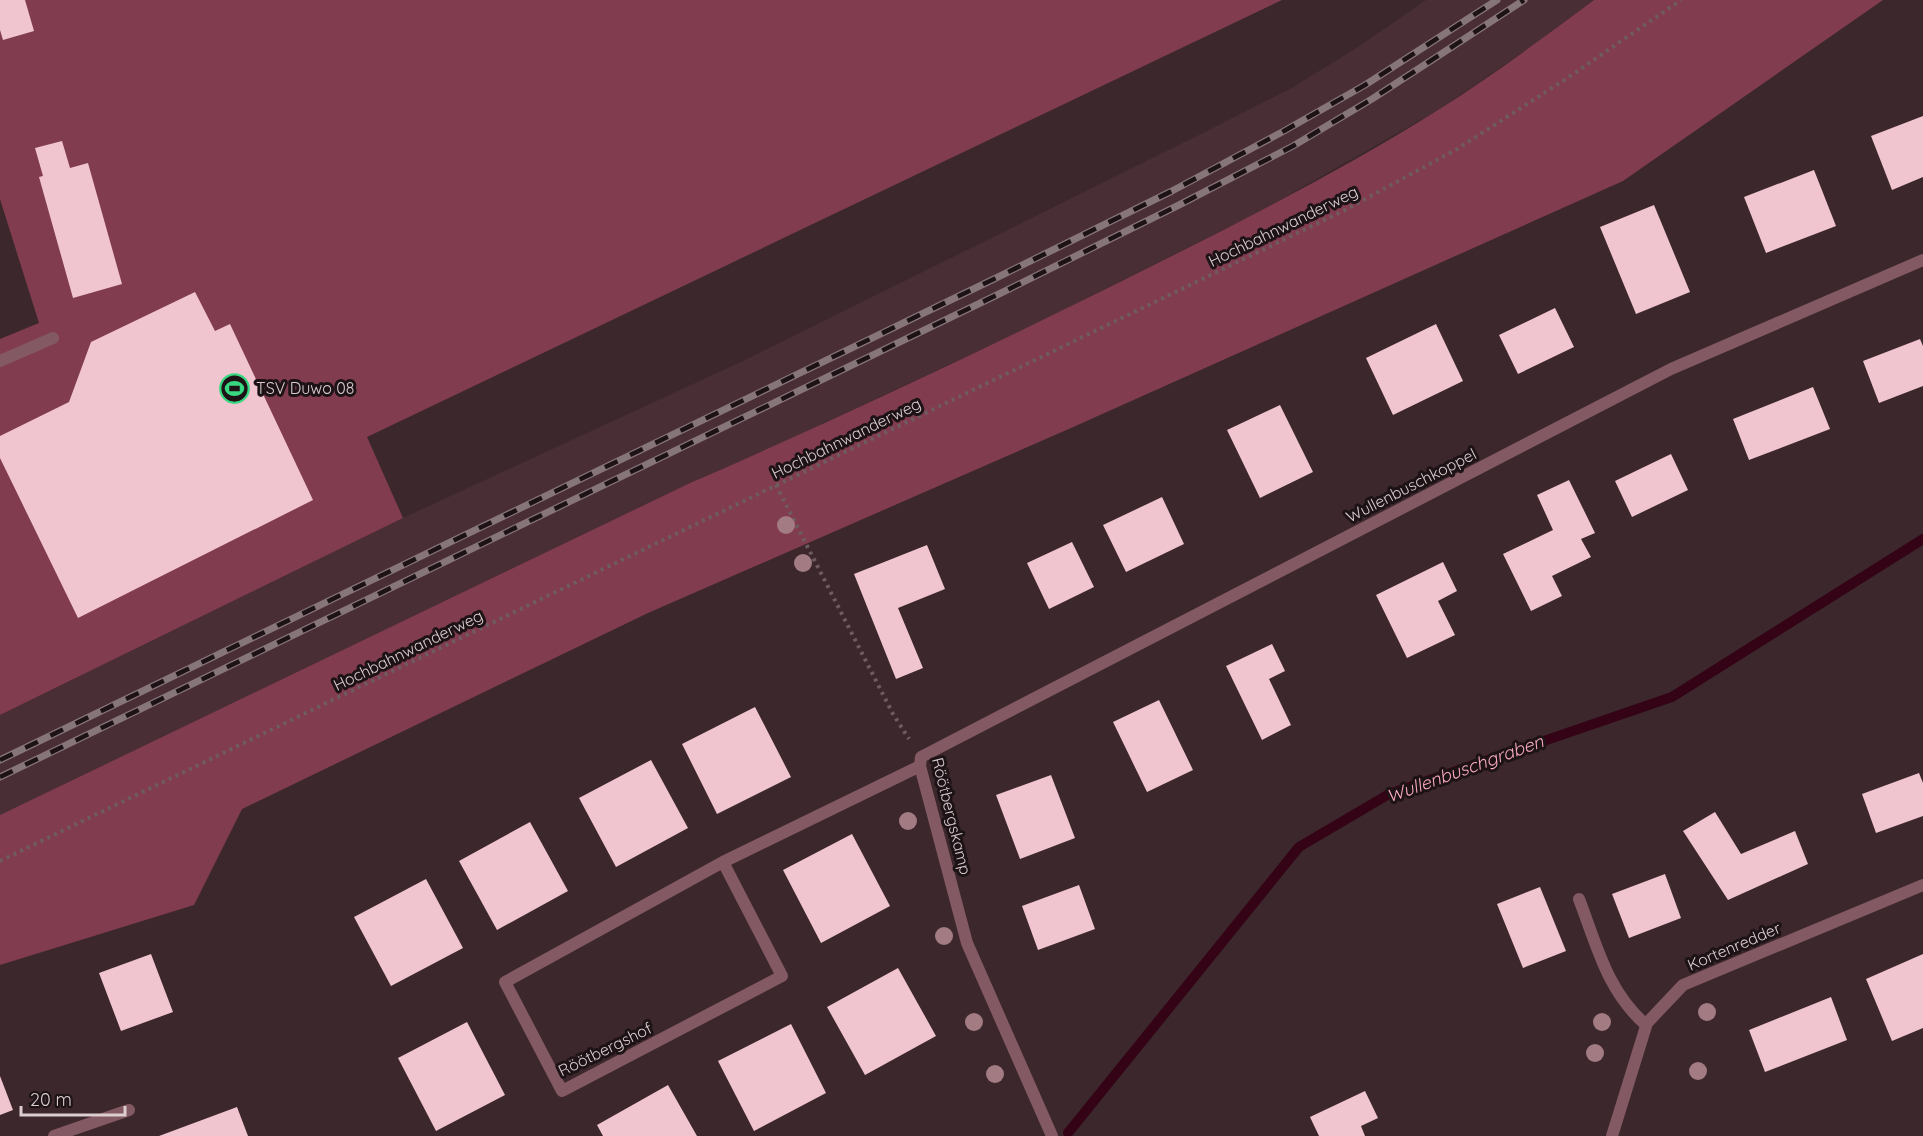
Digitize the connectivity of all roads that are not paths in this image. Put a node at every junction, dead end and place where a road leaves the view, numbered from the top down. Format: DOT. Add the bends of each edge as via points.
graph roads {
  1 [pos="1923,260"];
  2 [pos="53,338"];
  3 [pos="0,361"];
  4 [pos="921,761"];
  5 [pos="723,862"];
  6 [pos="1923,885"];
  7 [pos="1579,899"];
  8 [pos="1646,1025"];
  9 [pos="129,1110"];
  10 [pos="54,1136"];
  11 [pos="1052,1136"];
  12 [pos="1612,1136"];
  1 -- 4 [label="street, Wullenbuschkoppel" via="1671,369"];
  2 -- 3 [label="street"];
  4 -- 5 [label="street, Röötbergshof"];
  4 -- 11 [label="street, Röötbergskamp" via="967,943"];
  5 -- 5 [label="street, Röötbergshof" via="505,982 562,1091 782,976"];
  6 -- 8 [label="street, Kortenredder" via="1683,985"];
  7 -- 8 [label="street" via="1616,993"];
  8 -- 12 [label="street, Kortenredder"];
  9 -- 10 [label="street"];
}
